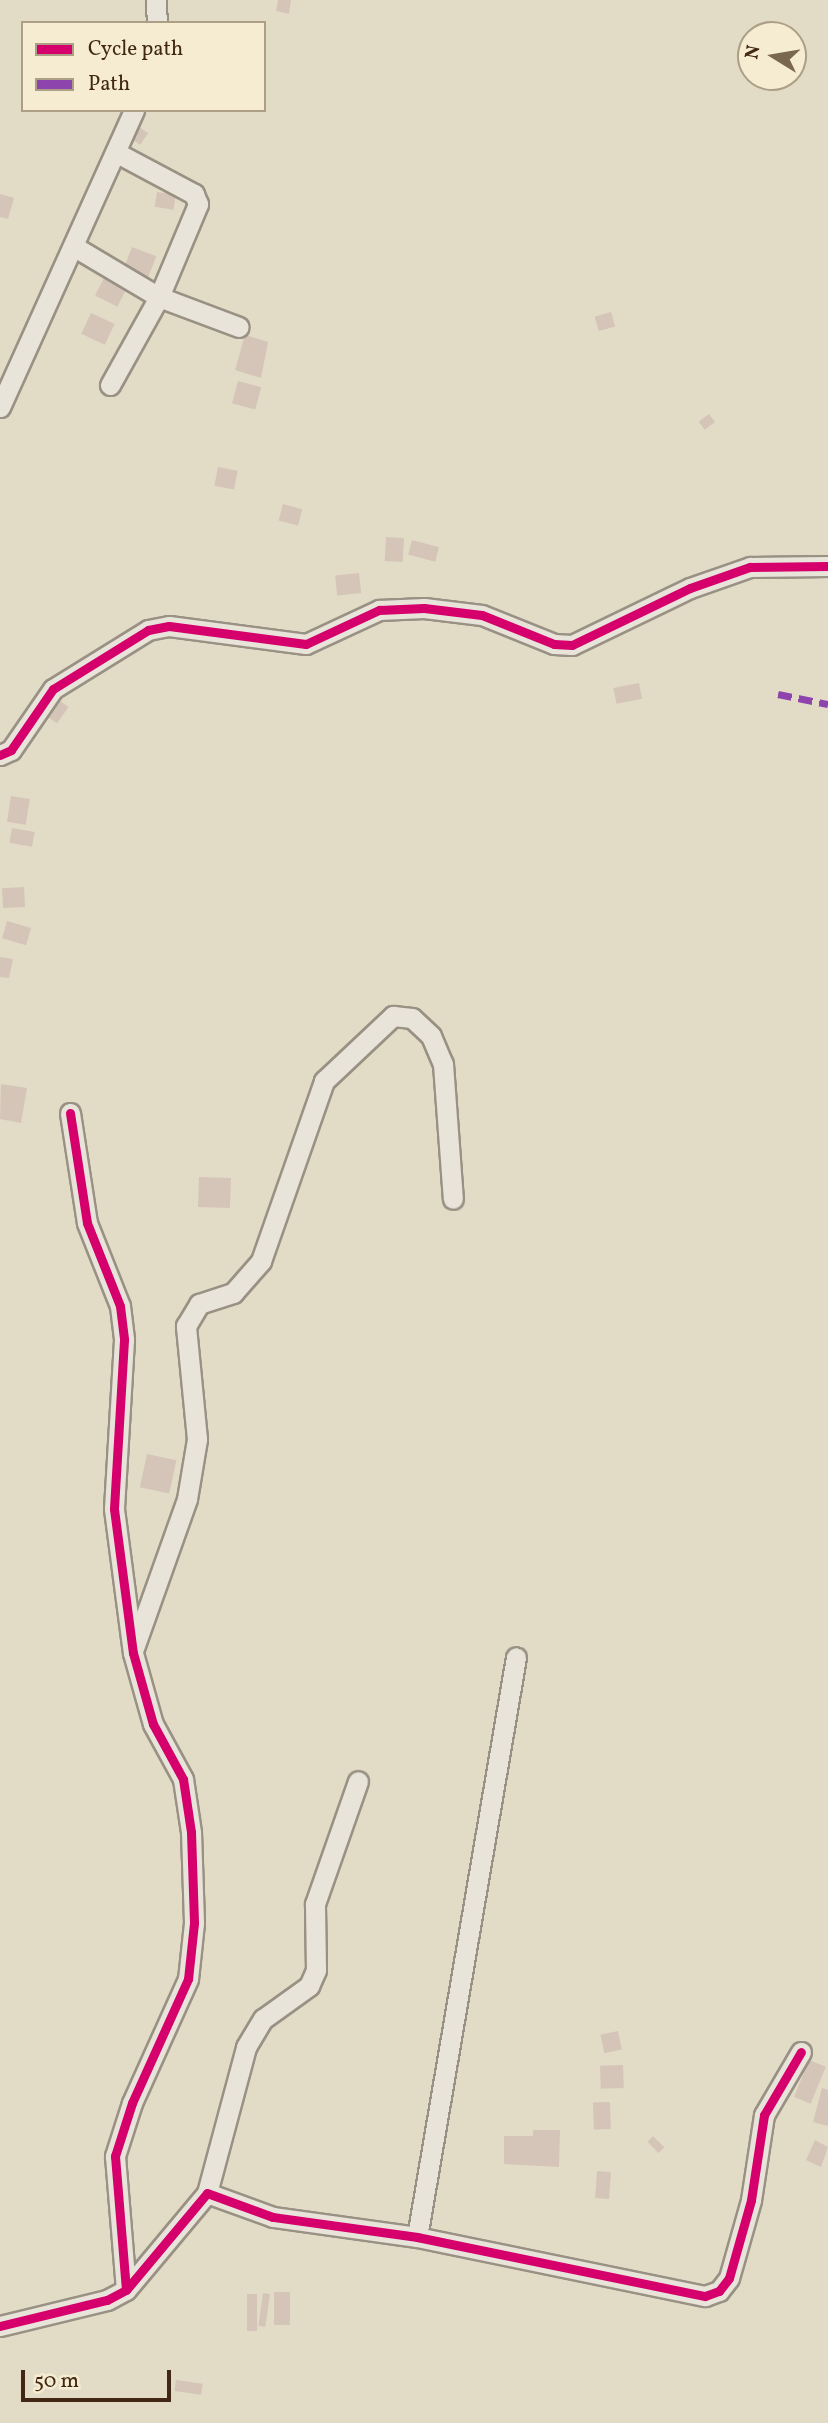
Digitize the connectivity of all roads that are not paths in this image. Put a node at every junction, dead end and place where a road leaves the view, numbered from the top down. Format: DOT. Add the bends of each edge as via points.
graph roads {
  1 [pos="156,0"];
  2 [pos="157,21"];
  3 [pos="133,112"];
  4 [pos="115,152"];
  5 [pos="73,246"];
  6 [pos="159,297"];
  7 [pos="239,327"];
  8 [pos="110,385"];
  9 [pos="0,407"];
  10 [pos="828,566"];
  11 [pos="0,755"];
  12 [pos="70,1113"];
  13 [pos="453,1199"];
  14 [pos="133,1653"];
  15 [pos="516,1657"];
  16 [pos="358,1781"];
  17 [pos="801,2052"];
  18 [pos="207,2193"];
  19 [pos="417,2237"];
  20 [pos="126,2290"];
  21 [pos="0,2326"];
  1 -- 2 [label="street"];
  3 -- 4 [label="street"];
  4 -- 5 [label="street"];
  4 -- 6 [label="street" via="194,194 198,204"];
  5 -- 6 [label="street"];
  5 -- 9 [label="street"];
  6 -- 7 [label="street"];
  6 -- 8 [label="street"];
  10 -- 11 [label="street" via="750,567 690,589 572,645 554,644 482,615 424,608 379,610 306,644 169,626 148,630 53,689 11,750"];
  12 -- 14 [label="street" via="87,1223 120,1306 124,1340 114,1508"];
  13 -- 14 [label="street" via="443,1064 431,1036 412,1018 393,1016 324,1081 261,1261 233,1293 199,1304 186,1326 195,1451 187,1499"];
  14 -- 20 [label="street" via="153,1724 183,1779 191,1832 194,1923 188,1979 132,2103 115,2156"];
  15 -- 19 [label="street"];
  16 -- 18 [label="street" via="315,1904 316,1970 309,1986 263,2019 246,2047"];
  17 -- 19 [label="street" via="764,2115 751,2200 729,2278 719,2291 705,2296"];
  18 -- 19 [label="street" via="273,2217"];
  18 -- 20 [label="street"];
  20 -- 21 [label="street" via="107,2300"];
}
